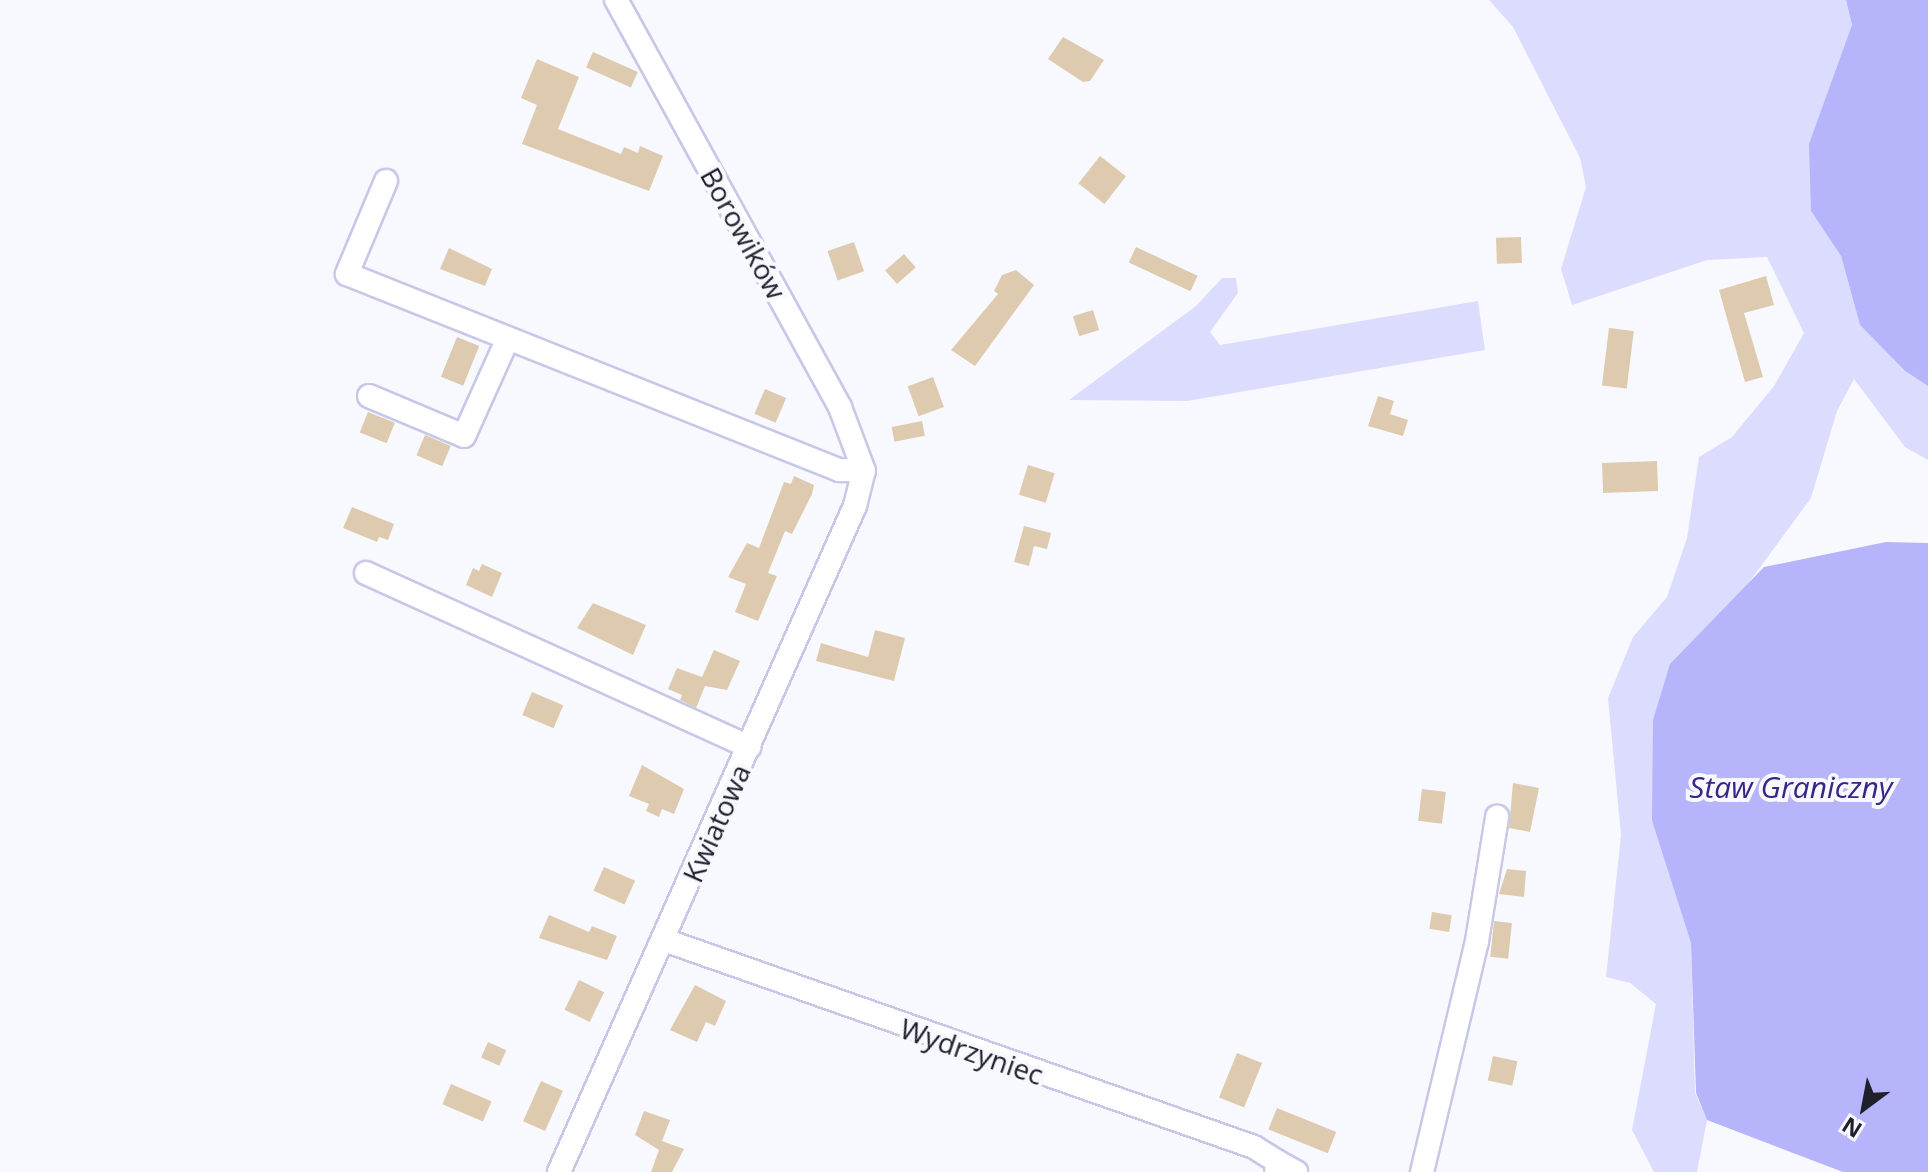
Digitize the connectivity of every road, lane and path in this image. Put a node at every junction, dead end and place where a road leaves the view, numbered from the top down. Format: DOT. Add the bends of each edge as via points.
graph roads {
  1 [pos="616,0"];
  2 [pos="386,181"];
  3 [pos="508,338"];
  4 [pos="369,396"];
  5 [pos="864,471"];
  6 [pos="366,573"];
  7 [pos="749,747"];
  8 [pos="1497,817"];
  9 [pos="664,940"];
  10 [pos="1284,1169"];
  11 [pos="559,1172"];
  12 [pos="1422,1172"];
  1 -- 5 [label="street, Borowików" via="840,407"];
  2 -- 3 [label="street" via="347,274"];
  3 -- 4 [label="street" via="464,436"];
  3 -- 5 [label="street" via="839,470"];
  5 -- 7 [label="street, Kwiatowa" via="855,506"];
  6 -- 7 [label="street"];
  7 -- 9 [label="street, Kwiatowa"];
  8 -- 12 [label="street" via="1477,941"];
  9 -- 10 [label="street, Wydrzyniec" via="1254,1147"];
  9 -- 11 [label="street, Kwiatowa"];
}
